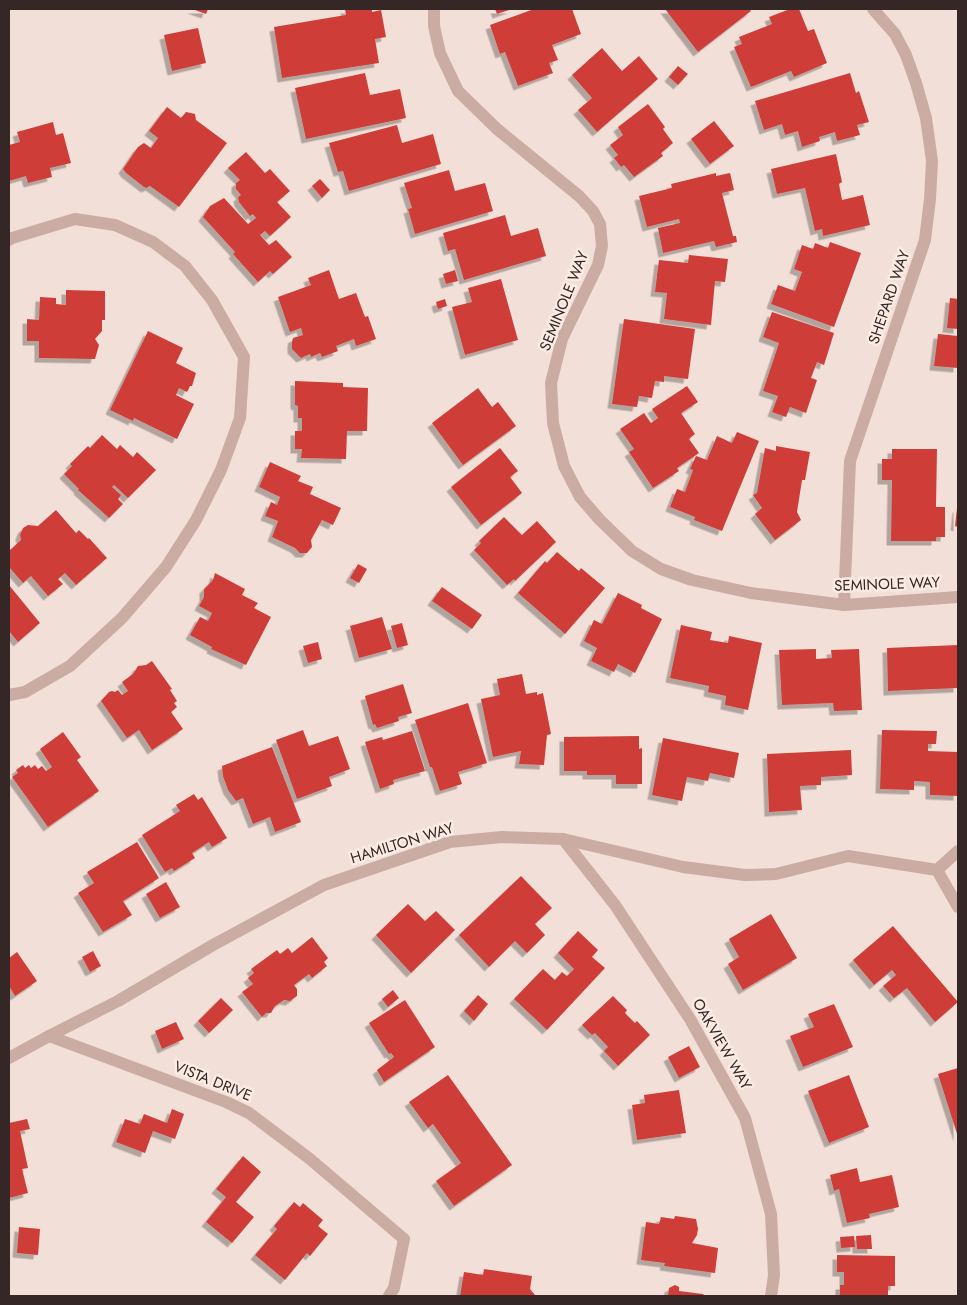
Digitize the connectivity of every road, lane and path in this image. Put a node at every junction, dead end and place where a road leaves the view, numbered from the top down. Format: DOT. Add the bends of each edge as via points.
graph roads {
  1 [pos="434,9"];
  2 [pos="873,9"];
  3 [pos="9,240"];
  4 [pos="958,597"];
  5 [pos="844,604"];
  6 [pos="9,695"];
  7 [pos="563,839"];
  8 [pos="958,851"];
  9 [pos="937,870"];
  10 [pos="958,906"];
  11 [pos="49,1036"];
  12 [pos="9,1058"];
  13 [pos="389,1296"];
  14 [pos="770,1296"];
  1 -- 5 [label="street, SEMINOLE WAY" via="440,53 458,91 497,129 579,196 600,224 602,246 598,266 562,339 551,383 553,423 564,466 580,496 632,551 661,569 692,580 751,593"];
  2 -- 5 [label="street, SHEPARD WAY" via="895,34 906,55 926,118 932,161 925,240 850,460"];
  3 -- 6 [label="street" via="75,218 116,225 153,242 185,266 212,300 244,357 240,418 221,470 196,520 166,567 122,618 70,666 25,692"];
  4 -- 5 [label="street, SEMINOLE WAY"];
  7 -- 9 [label="street, HAMILTON WAY" via="683,866 745,875 776,874 848,856"];
  7 -- 11 [label="street, HAMILTON WAY" via="502,837 450,842 324,885 118,1001"];
  7 -- 14 [label="street, OAKVIEW WAY" via="615,904 685,1010 745,1118 771,1214 774,1275"];
  8 -- 9 [label="street"];
  9 -- 10 [label="street"];
  11 -- 12 [label="street"];
  11 -- 13 [label="street, VISTA DRIVE" via="226,1102 249,1113 303,1153 404,1239 394,1288"];
}
